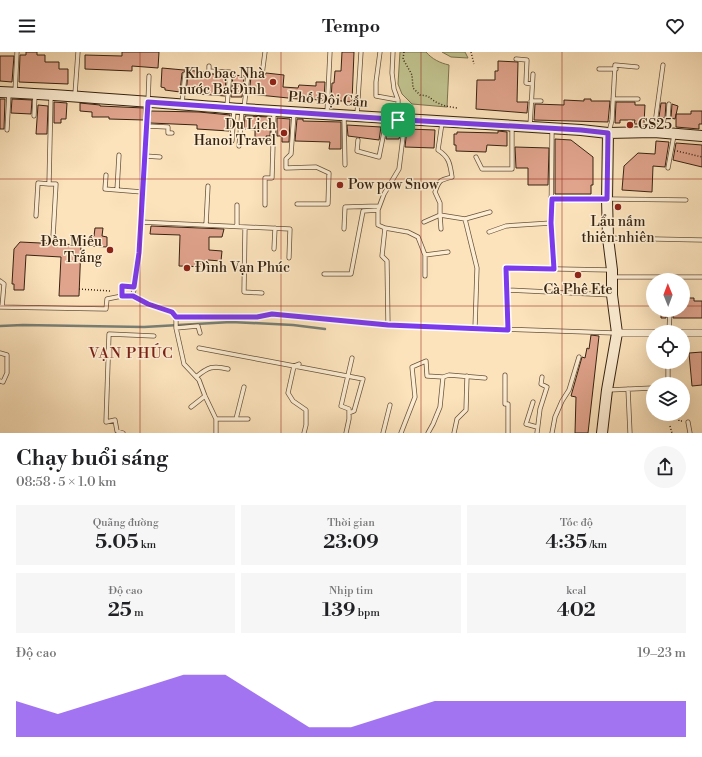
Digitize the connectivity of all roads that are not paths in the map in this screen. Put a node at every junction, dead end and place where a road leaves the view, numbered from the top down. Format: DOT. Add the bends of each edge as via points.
graph roads {
  1 [pos="17,52"];
  2 [pos="78,52"];
  3 [pos="265,52"];
  4 [pos="330,52"];
  5 [pos="361,52"];
  6 [pos="380,52"];
  7 [pos="393,52"];
  8 [pos="516,59"];
  9 [pos="663,65"];
  10 [pos="209,66"];
  11 [pos="637,67"];
  12 [pos="599,69"];
  13 [pos="616,70"];
  14 [pos="184,74"];
  15 [pos="533,74"];
  16 [pos="149,76"];
  17 [pos="532,84"];
  18 [pos="8,92"];
  19 [pos="35,93"];
  20 [pos="51,94"];
  21 [pos="75,96"];
  22 [pos="613,99"];
  23 [pos="638,99"];
  24 [pos="398,100"];
  25 [pos="531,101"];
  26 [pos="541,101"];
  27 [pos="148,102"];
  28 [pos="182,104"];
  29 [pos="669,104"];
  30 [pos="237,108"];
  31 [pos="274,111"];
  32 [pos="294,112"];
  33 [pos="326,114"];
  34 [pos="344,115"];
  35 [pos="34,116"];
  36 [pos="357,116"];
  37 [pos="384,118"];
  38 [pos="401,120"];
  39 [pos="442,122"];
  40 [pos="147,126"];
  41 [pos="512,126"];
  42 [pos="530,127"];
  43 [pos="552,128"];
  44 [pos="7,130"];
  45 [pos="654,132"];
  46 [pos="172,133"];
  47 [pos="608,133"];
  48 [pos="670,134"];
  49 [pos="702,136"];
  50 [pos="358,140"];
  51 [pos="232,141"];
  52 [pos="240,146"];
  53 [pos="119,155"];
  54 [pos="145,156"];
  55 [pos="160,157"];
  56 [pos="476,157"];
  57 [pos="345,165"];
  58 [pos="668,168"];
  59 [pos="106,175"];
  60 [pos="49,184"];
  61 [pos="208,186"];
  62 [pos="116,190"];
  63 [pos="142,192"];
  64 [pos="552,199"];
  65 [pos="607,199"];
  66 [pos="686,200"];
  67 [pos="297,204"];
  68 [pos="237,205"];
  69 [pos="265,205"];
  70 [pos="378,208"];
  71 [pos="490,212"];
  72 [pos="440,215"];
  73 [pos="36,216"];
  74 [pos="465,219"];
  75 [pos="140,222"];
  76 [pos="424,222"];
  77 [pos="551,223"];
  78 [pos="206,225"];
  79 [pos="237,226"];
  80 [pos="245,227"];
  81 [pos="275,228"];
  82 [pos="386,228"];
  83 [pos="344,229"];
  84 [pos="441,229"];
  85 [pos="489,232"];
  86 [pos="53,237"];
  87 [pos="608,238"];
  88 [pos="702,240"];
  89 [pos="274,249"];
  90 [pos="448,252"];
  91 [pos="425,255"];
  92 [pos="289,258"];
  93 [pos="554,269"];
  94 [pos="324,274"];
  95 [pos="612,274"];
  96 [pos="425,276"];
  97 [pos="646,276"];
  98 [pos="702,276"];
  99 [pos="690,277"];
  100 [pos="0,281"];
  101 [pos="134,287"];
  102 [pos="507,290"];
  103 [pos="262,293"];
  104 [pos="122,294"];
  105 [pos="612,295"];
  106 [pos="133,296"];
  107 [pos="1,307"];
  108 [pos="176,317"];
  109 [pos="388,325"];
  110 [pos="176,328"];
  111 [pos="475,328"];
  112 [pos="508,330"];
  113 [pos="200,333"];
  114 [pos="617,333"];
  115 [pos="646,333"];
  116 [pos="690,334"];
  117 [pos="702,334"];
  118 [pos="154,336"];
  119 [pos="199,348"];
  120 [pos="0,353"];
  121 [pos="579,357"];
  122 [pos="352,358"];
  123 [pos="300,364"];
  124 [pos="294,366"];
  125 [pos="228,369"];
  126 [pos="506,375"];
  127 [pos="468,376"];
  128 [pos="196,377"];
  129 [pos="348,377"];
  130 [pos="443,377"];
  131 [pos="542,377"];
  132 [pos="485,378"];
  133 [pos="0,381"];
  134 [pos="244,387"];
  135 [pos="646,388"];
  136 [pos="628,389"];
  137 [pos="607,390"];
  138 [pos="205,396"];
  139 [pos="533,402"];
  140 [pos="390,405"];
  141 [pos="191,407"];
  142 [pos="349,413"];
  143 [pos="216,419"];
  144 [pos="236,419"];
  145 [pos="248,419"];
  146 [pos="688,422"];
  147 [pos="537,427"];
  148 [pos="123,433"];
  149 [pos="216,433"];
  150 [pos="304,433"];
  151 [pos="346,433"];
  152 [pos="384,433"];
  153 [pos="401,433"];
  154 [pos="428,433"];
  155 [pos="454,433"];
  156 [pos="508,433"];
  157 [pos="537,433"];
  158 [pos="552,433"];
  159 [pos="602,433"];
  160 [pos="630,433"];
  161 [pos="690,433"];
  1 -- 18 [label="lane"];
  2 -- 21 [label="lane"];
  3 -- 30 [label="lane" via="262,75 248,74"];
  4 -- 33 [label="lane"];
  5 -- 36 [label="lane"];
  6 -- 24 [label="lane" via="376,96"];
  7 -- 24 [label="lane" via="392,73"];
  8 -- 17 [label="lane" via="527,60 526,83"];
  9 -- 45 [label="lane"];
  10 -- 30 [label="lane" via="209,71 230,72"];
  11 -- 13 [label="lane" via="615,65"];
  12 -- 13 [label="lane"];
  13 -- 22 [label="lane"];
  14 -- 28 [label="lane"];
  15 -- 17 [label="lane"];
  16 -- 27 [label="lane"];
  17 -- 25 [label="lane"];
  18 -- 19 [label="street, Phố Đội Cấn"];
  18 -- 44 [label="lane"];
  19 -- 20 [label="street, Phố Đội Cấn"];
  19 -- 35 [label="lane"];
  20 -- 21 [label="street, Phố Đội Cấn"];
  20 -- 60 [label="lane"];
  21 -- 27 [label="street, Phố Đội Cấn"];
  22 -- 23 [label="lane"];
  22 -- 47 [label="lane" via="612,120"];
  24 -- 38 [label="lane"];
  25 -- 26 [label="lane"];
  25 -- 42 [label="lane"];
  27 -- 28 [label="street, Phố Đội Cấn"];
  27 -- 40 [label="lane"];
  28 -- 30 [label="street, Phố Đội Cấn"];
  29 -- 48 [label="lane"];
  30 -- 31 [label="street, Phố Đội Cấn"];
  30 -- 51 [label="lane"];
  30 -- 52 [label="lane"];
  31 -- 32 [label="street, Phố Đội Cấn"];
  31 -- 69 [label="lane" via="272,178 266,178"];
  32 -- 33 [label="street, Phố Đội Cấn"];
  32 -- 67 [label="lane" via="291,154 286,159 286,168 316,167 329,173 328,204"];
  33 -- 34 [label="street, Phố Đội Cấn"];
  34 -- 36 [label="street, Phố Đội Cấn"];
  34 -- 57 [label="lane"];
  36 -- 37 [label="street, Phố Đội Cấn"];
  37 -- 38 [label="street, Phố Đội Cấn"];
  37 -- 50 [label="lane" via="379,156 357,150"];
  38 -- 39 [label="street, Phố Đội Cấn"];
  38 -- 70 [label="lane" via="399,169"];
  39 -- 41 [label="street, Phố Đội Cấn"];
  39 -- 72 [label="lane" via="438,150 446,155 452,177 441,179 435,192 440,202"];
  40 -- 46 [label="lane" via="168,127 168,133"];
  40 -- 54 [label="lane"];
  41 -- 42 [label="street, Phố Đội Cấn"];
  41 -- 56 [label="lane" via="512,169 482,169"];
  42 -- 43 [label="street, Phố Đội Cấn"];
  43 -- 47 [label="street, Phố Đội Cấn"];
  43 -- 64 [label="lane"];
  45 -- 47 [label="street, Phố Đội Cấn"];
  45 -- 48 [label="street, Phố Đội Cấn"];
  47 -- 65 [label="street"];
  48 -- 49 [label="street, Phố Đội Cấn"];
  48 -- 58 [label="lane"];
  53 -- 62 [label="lane"];
  54 -- 55 [label="lane"];
  54 -- 63 [label="lane"];
  59 -- 62 [label="lane" via="105,190"];
  60 -- 73 [label="lane" via="38,183"];
  60 -- 86 [label="lane" via="56,184"];
  61 -- 78 [label="lane"];
  62 -- 63 [label="lane"];
  63 -- 75 [label="lane"];
  64 -- 65 [label="street"];
  64 -- 77 [label="lane"];
  65 -- 66 [label="lane"];
  65 -- 87 [label="street"];
  68 -- 79 [label="lane"];
  70 -- 82 [label="lane" via="378,225"];
  70 -- 83 [label="lane" via="345,207"];
  70 -- 94 [label="lane" via="363,211 351,274"];
  71 -- 74 [label="lane"];
  72 -- 74 [label="lane"];
  72 -- 76 [label="lane"];
  72 -- 84 [label="lane"];
  74 -- 111 [label="lane" via="477,268"];
  75 -- 78 [label="lane"];
  75 -- 101 [label="lane"];
  77 -- 85 [label="lane" via="506,226"];
  77 -- 93 [label="lane"];
  78 -- 79 [label="lane"];
  79 -- 80 [label="lane"];
  80 -- 81 [label="lane"];
  80 -- 103 [label="lane" via="244,292"];
  81 -- 89 [label="lane"];
  81 -- 92 [label="lane" via="290,229"];
  82 -- 91 [label="lane" via="408,232 418,237"];
  82 -- 109 [label="lane" via="382,256 387,261"];
  87 -- 88 [label="lane"];
  87 -- 95 [label="street"];
  90 -- 91 [label="lane"];
  91 -- 96 [label="lane"];
  93 -- 95 [label="lane"];
  93 -- 102 [label="lane" via="506,268"];
  95 -- 97 [label="lane"];
  95 -- 105 [label="street"];
  98 -- 99 [label="lane"];
  100 -- 107 [label="lane" via="4,284"];
  101 -- 104 [label="lane" via="122,286"];
  101 -- 106 [label="lane"];
  102 -- 105 [label="lane"];
  102 -- 112 [label="lane"];
  104 -- 106 [label="lane"];
  104 -- 107 [label="lane" via="107,299 106,309"];
  105 -- 114 [label="street"];
  106 -- 108 [label="lane" via="172,312"];
  108 -- 109 [label="lane" via="257,317 272,314"];
  108 -- 110 [label="lane"];
  109 -- 111 [label="lane"];
  110 -- 113 [label="lane" via="198,326"];
  110 -- 128 [label="lane" via="184,364"];
  111 -- 112 [label="lane"];
  112 -- 114 [label="lane"];
  114 -- 115 [label="street"];
  114 -- 137 [label="street"];
  116 -- 117 [label="street"];
  118 -- 148 [label="lane" via="109,334 106,422 115,420 117,431"];
  119 -- 124 [label="lane"];
  120 -- 133 [label="lane" via="7,355 7,373 3,382"];
  121 -- 158 [label="lane" via="569,390 555,417"];
  122 -- 129 [label="lane"];
  123 -- 124 [label="lane"];
  124 -- 129 [label="lane"];
  124 -- 150 [label="lane" via="288,393 293,401 306,410"];
  125 -- 128 [label="lane" via="216,366 205,369"];
  126 -- 156 [label="lane"];
  127 -- 130 [label="lane" via="449,374"];
  127 -- 132 [label="lane"];
  127 -- 155 [label="lane" via="466,410 457,420"];
  128 -- 138 [label="lane"];
  129 -- 142 [label="lane" via="341,406 349,409"];
  129 -- 142 [label="lane" via="363,380 354,411"];
  130 -- 153 [label="lane" via="427,376 426,361 412,367 415,397"];
  130 -- 154 [label="lane" via="440,406"];
  131 -- 147 [label="lane" via="541,384 547,386"];
  134 -- 144 [label="lane"];
  135 -- 136 [label="lane"];
  136 -- 137 [label="lane"];
  136 -- 160 [label="lane"];
  137 -- 159 [label="street"];
  138 -- 141 [label="lane"];
  138 -- 143 [label="lane"];
  139 -- 147 [label="lane" via="526,424"];
  140 -- 152 [label="lane"];
  142 -- 151 [label="lane"];
  143 -- 144 [label="lane"];
  143 -- 149 [label="lane"];
  144 -- 145 [label="lane"];
  146 -- 161 [label="lane"];
  147 -- 157 [label="lane"];
}
